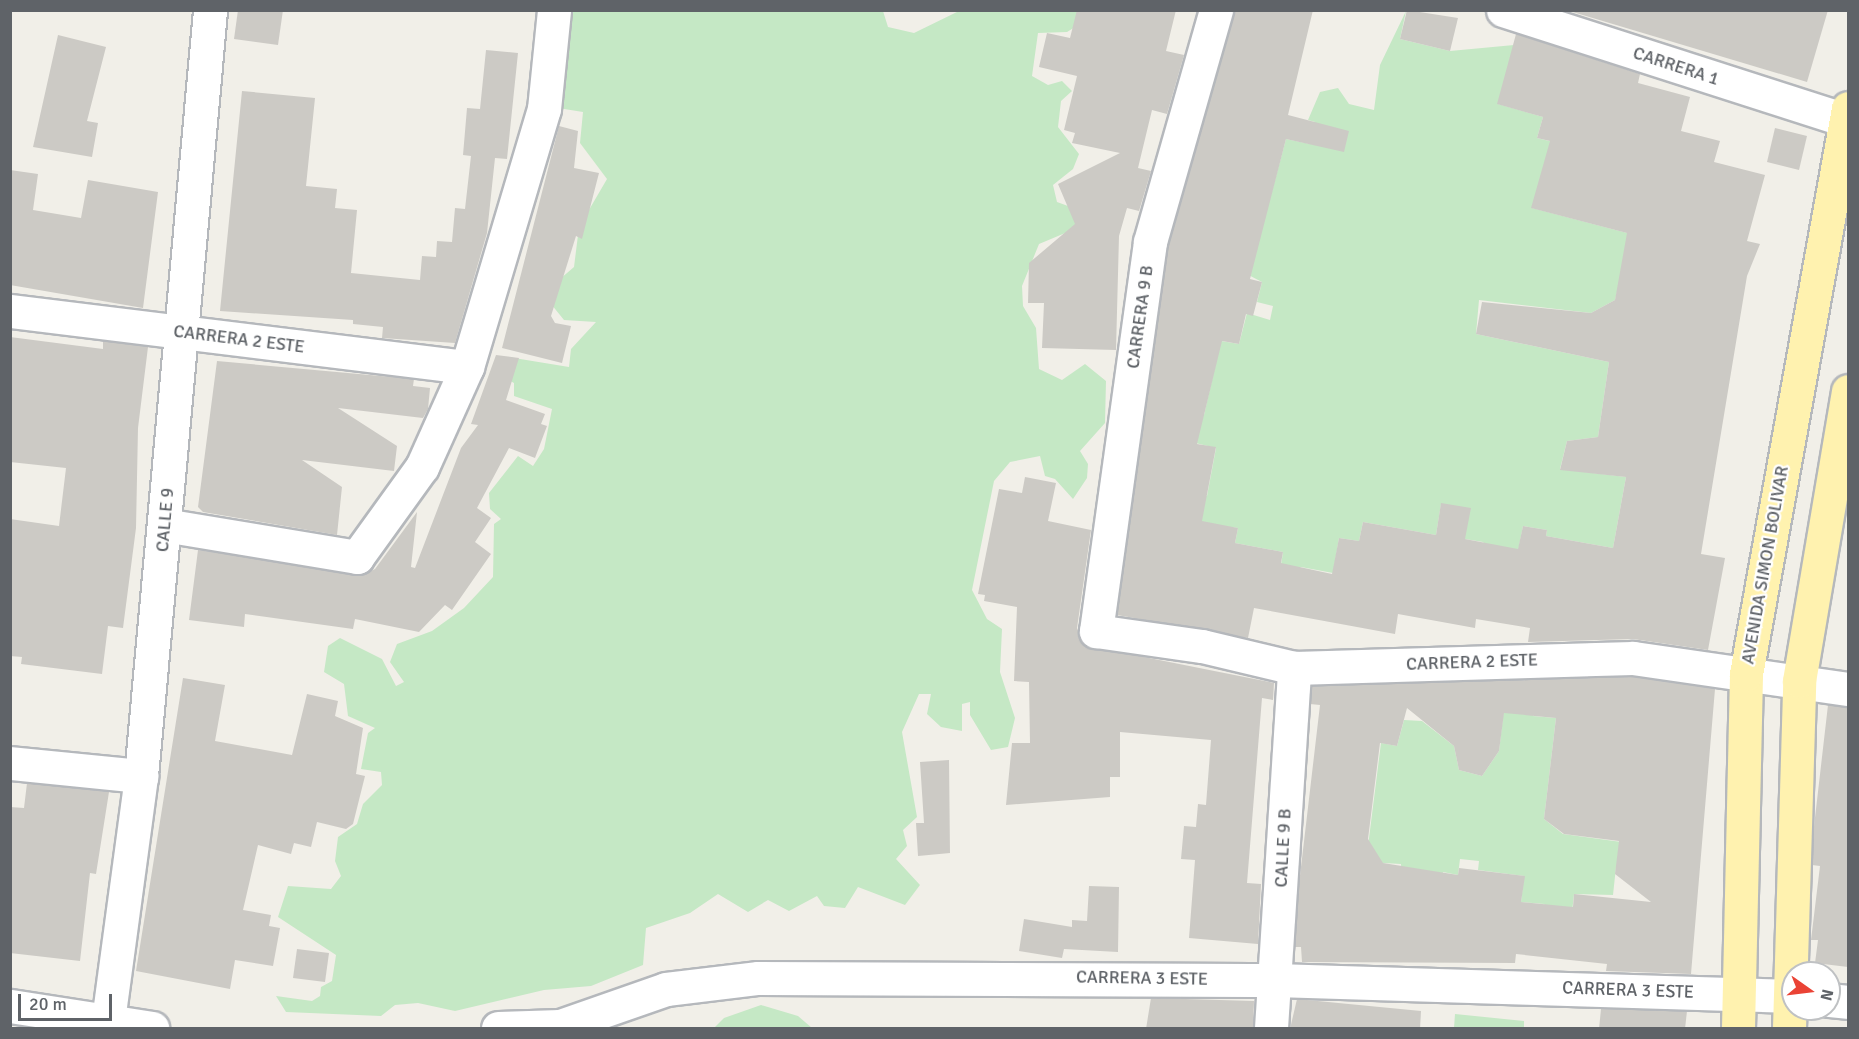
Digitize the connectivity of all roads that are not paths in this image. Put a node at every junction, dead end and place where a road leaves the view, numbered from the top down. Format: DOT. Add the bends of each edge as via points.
graph roads {
  1 [pos="210,10"];
  2 [pos="554,10"];
  3 [pos="1216,10"];
  4 [pos="1503,10"];
  5 [pos="1848,116"];
  6 [pos="10,311"];
  7 [pos="181,331"];
  8 [pos="467,367"];
  9 [pos="1848,391"];
  10 [pos="164,525"];
  11 [pos="1096,631"];
  12 [pos="1294,668"];
  13 [pos="1746,674"];
  14 [pos="1799,681"];
  15 [pos="1848,688"];
  16 [pos="10,764"];
  17 [pos="141,776"];
  18 [pos="1793,961"];
  19 [pos="1275,980"];
  20 [pos="1740,994"];
  21 [pos="1781,996"];
  22 [pos="10,1006"];
  23 [pos="108,1023"];
  24 [pos="152,1029"];
  25 [pos="498,1029"];
  26 [pos="1271,1029"];
  27 [pos="1738,1029"];
  1 -- 7 [label="street, CALLE 9"];
  2 -- 8 [label="street" via="544,109"];
  3 -- 11 [label="street, CARRERA 9 B" via="1150,242"];
  4 -- 5 [label="street, CARRERA 1"];
  5 -- 13 [label="main road, AVENIDA SIMON BOLIVAR"];
  6 -- 7 [label="street, CARRERA 2 ESTE"];
  7 -- 8 [label="street, CARRERA 2 ESTE"];
  7 -- 10 [label="street, CALLE 9"];
  8 -- 10 [label="street" via="422,467 357,558"];
  9 -- 14 [label="main road"];
  10 -- 17 [label="street, CALLE 9"];
  11 -- 12 [label="street, CARRERA 2 ESTE" via="1202,646"];
  12 -- 13 [label="street, CARRERA 2 ESTE" via="1634,658"];
  12 -- 19 [label="street, CALLE 9 B"];
  13 -- 14 [label="street, CARRERA 2 ESTE"];
  13 -- 20 [label="main road, AVENIDA SIMON BOLIVAR"];
  14 -- 15 [label="street, CARRERA 2 ESTE"];
  14 -- 18 [label="main road"];
  16 -- 17 [label="street"];
  17 -- 23 [label="street, CALLE 9"];
  19 -- 20 [label="street, CARRERA 3 ESTE"];
  19 -- 25 [label="street, CARRERA 3 ESTE" via="758,978 666,989 560,1026"];
  19 -- 26 [label="street, CALLE 9 B"];
  20 -- 21 [label="street, CARRERA 3 ESTE"];
  20 -- 27 [label="main road, AVENIDA SIMON BOLIVAR"];
  22 -- 23 [label="street"];
  23 -- 24 [label="street"];
}
